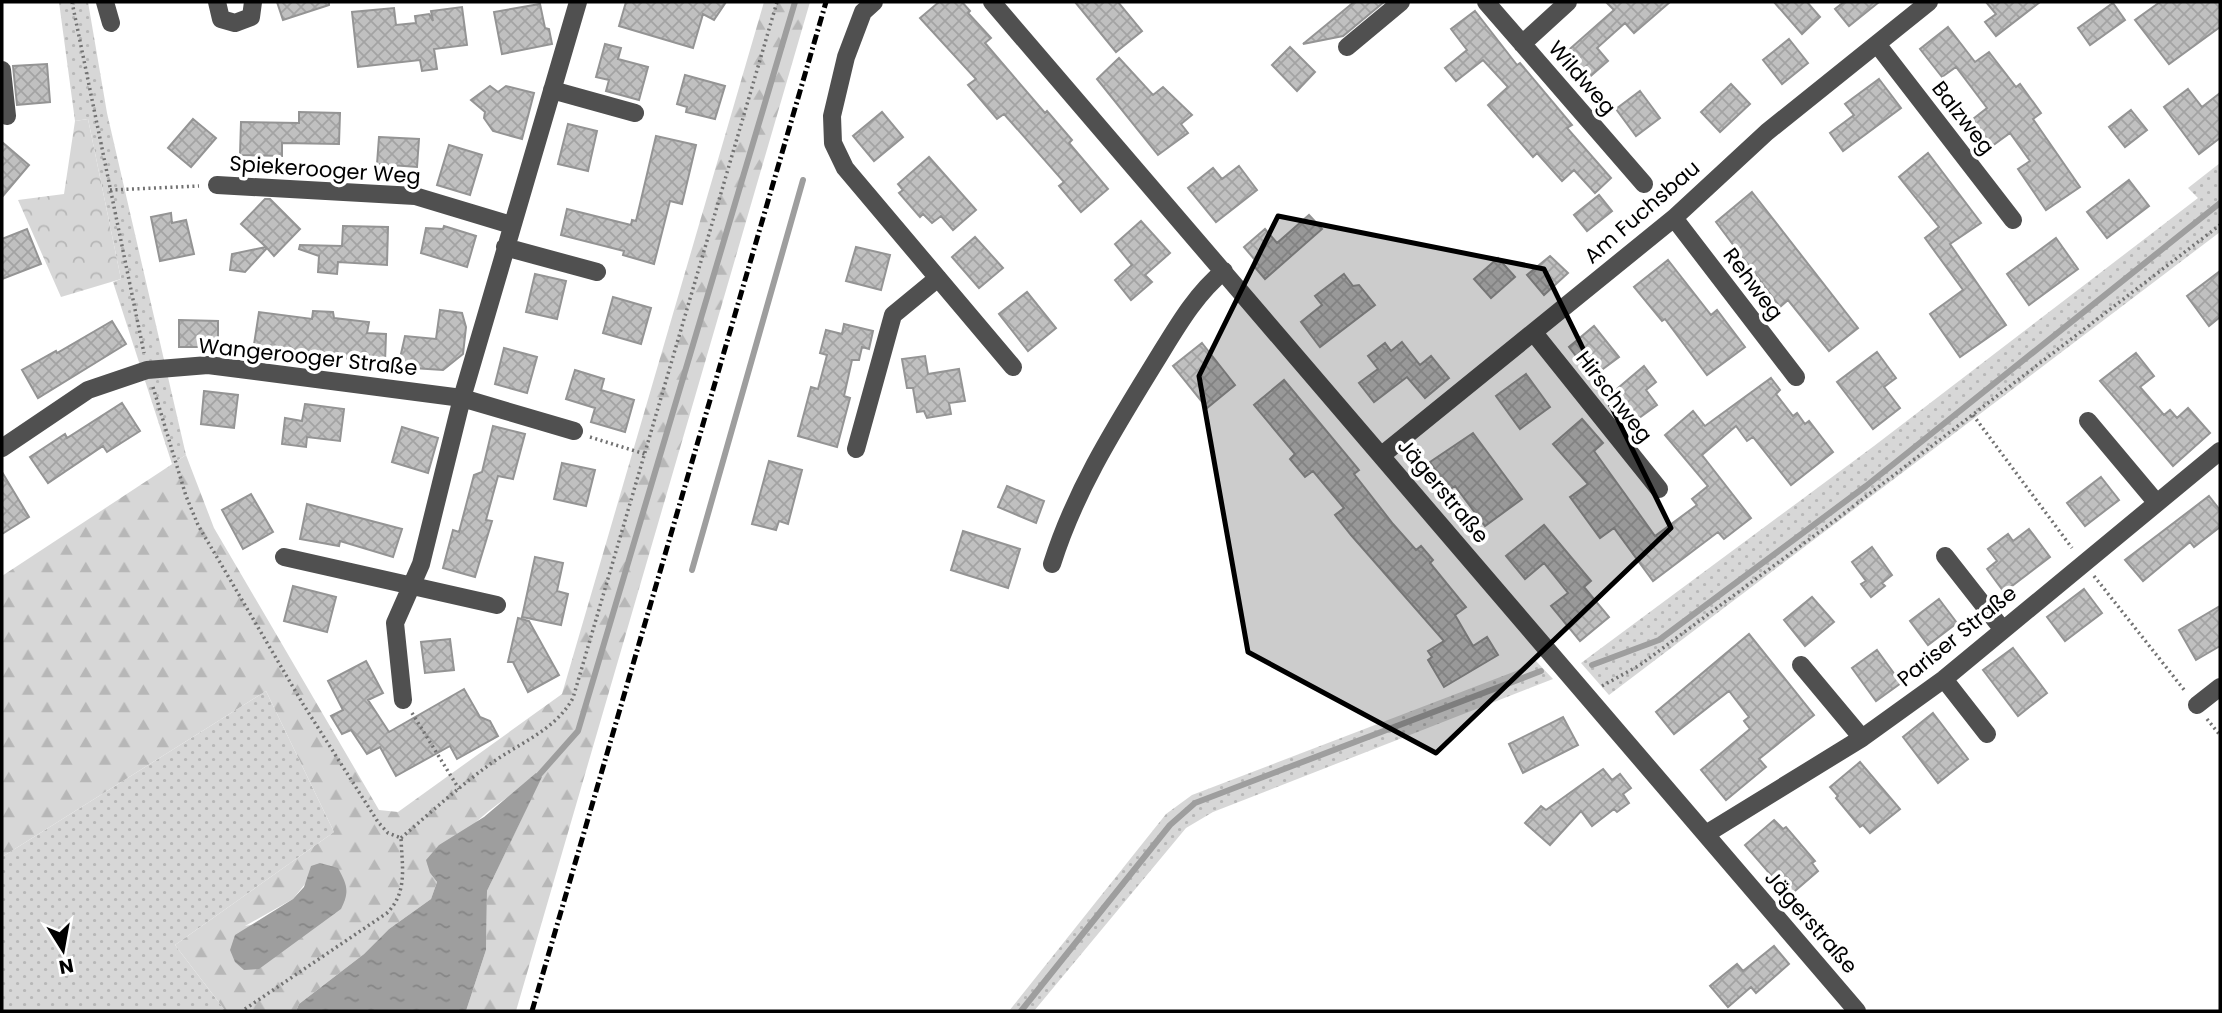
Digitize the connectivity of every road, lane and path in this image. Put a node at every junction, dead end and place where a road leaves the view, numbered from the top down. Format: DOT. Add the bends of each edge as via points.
graph roads {
  1 [pos="72,2"];
  2 [pos="105,2"];
  3 [pos="217,2"];
  4 [pos="253,2"];
  5 [pos="578,2"];
  6 [pos="777,2"];
  7 [pos="874,2"];
  8 [pos="992,2"];
  9 [pos="1401,2"];
  10 [pos="1486,2"];
  11 [pos="1568,2"];
  12 [pos="1929,2"];
  13 [pos="111,23"];
  14 [pos="1522,44"];
  15 [pos="1877,44"];
  16 [pos="1347,47"];
  17 [pos="2,70"];
  18 [pos="552,90"];
  19 [pos="635,113"];
  20 [pos="7,116"];
  21 [pos="1644,184"];
  22 [pos="217,185"];
  23 [pos="110,190"];
  24 [pos="1674,218"];
  25 [pos="2013,220"];
  26 [pos="511,225"];
  27 [pos="2220,225"];
  28 [pos="506,247"];
  29 [pos="1224,271"];
  30 [pos="597,272"];
  31 [pos="938,278"];
  32 [pos="1534,332"];
  33 [pos="1013,367"];
  34 [pos="147,370"];
  35 [pos="1796,377"];
  36 [pos="462,398"];
  37 [pos="1973,415"];
  38 [pos="2088,421"];
  39 [pos="574,431"];
  40 [pos="2,448"];
  41 [pos="856,449"];
  42 [pos="2220,451"];
  43 [pos="645,454"];
  44 [pos="1382,455"];
  45 [pos="1659,489"];
  46 [pos="2156,502"];
  47 [pos="1945,556"];
  48 [pos="284,557"];
  49 [pos="2084,563"];
  50 [pos="1052,564"];
  51 [pos="410,585"];
  52 [pos="497,605"];
  53 [pos="2003,630"];
  54 [pos="1801,665"];
  55 [pos="1944,679"];
  56 [pos="2220,687"];
  57 [pos="1585,695"];
  58 [pos="403,700"];
  59 [pos="2197,705"];
  60 [pos="1987,734"];
  61 [pos="2220,735"];
  62 [pos="1862,738"];
  63 [pos="459,789"];
  64 [pos="1706,834"];
  65 [pos="401,838"];
  66 [pos="243,1011"];
  67 [pos="1857,1011"];
  1 -- 23 [label="path"];
  2 -- 13 [label="street"];
  3 -- 4 [label="street" via="221,19 235,23 251,17"];
  5 -- 18 [label="street"];
  6 -- 43 [label="path"];
  7 -- 31 [label="street" via="863,12 846,57 832,116 833,143 845,168"];
  8 -- 29 [label="street, Jägerstraße"];
  9 -- 16 [label="street"];
  10 -- 14 [label="street, Wildweg"];
  11 -- 14 [label="street"];
  12 -- 15 [label="street, Am Fuchsbau"];
  14 -- 21 [label="street, Wildweg"];
  15 -- 24 [label="street, Am Fuchsbau" via="1767,132"];
  15 -- 25 [label="street, Balzweg"];
  17 -- 20 [label="street"];
  18 -- 19 [label="street"];
  18 -- 26 [label="street"];
  22 -- 23 [label="path"];
  22 -- 26 [label="street, Spiekerooger Weg" via="415,195"];
  23 -- 34 [label="path"];
  24 -- 32 [label="street, Am Fuchsbau"];
  24 -- 35 [label="street, Rehweg"];
  26 -- 28 [label="street"];
  27 -- 37 [label="path"];
  28 -- 30 [label="street"];
  28 -- 36 [label="street"];
  29 -- 44 [label="street, Jägerstraße"];
  29 -- 50 [label="street" via="1208,284 1172,335 1095,459"];
  31 -- 33 [label="street"];
  31 -- 41 [label="street" via="892,315"];
  32 -- 44 [label="street, Am Fuchsbau"];
  32 -- 45 [label="street, Hirschweg"];
  34 -- 36 [label="street, Wangerooger Straße" via="208,365"];
  34 -- 40 [label="street, Wangerooger Straße" via="88,390"];
  34 -- 65 [label="path" via="198,525 378,822"];
  36 -- 39 [label="street, Wangerooger Straße"];
  36 -- 51 [label="street" via="421,564"];
  37 -- 49 [label="path"];
  37 -- 57 [label="path" via="1640,665"];
  38 -- 46 [label="street"];
  39 -- 43 [label="path"];
  42 -- 46 [label="street, Pariser Straße"];
  43 -- 63 [label="path" via="573,698 550,726"];
  44 -- 57 [label="street, Jägerstraße"];
  46 -- 49 [label="street, Pariser Straße"];
  47 -- 53 [label="street"];
  48 -- 51 [label="street"];
  49 -- 53 [label="street, Pariser Straße"];
  49 -- 59 [label="path"];
  51 -- 52 [label="street"];
  51 -- 58 [label="street" via="396,623"];
  53 -- 55 [label="street, Pariser Straße"];
  54 -- 62 [label="street"];
  55 -- 60 [label="street"];
  55 -- 62 [label="street, Pariser Straße"];
  56 -- 59 [label="street"];
  57 -- 64 [label="street, Jägerstraße"];
  58 -- 63 [label="path"];
  59 -- 61 [label="path"];
  62 -- 64 [label="street, Pariser Straße"];
  63 -- 65 [label="path"];
  64 -- 67 [label="street, Jägerstraße"];
  65 -- 66 [label="path" via="403,888 398,902"];
}
